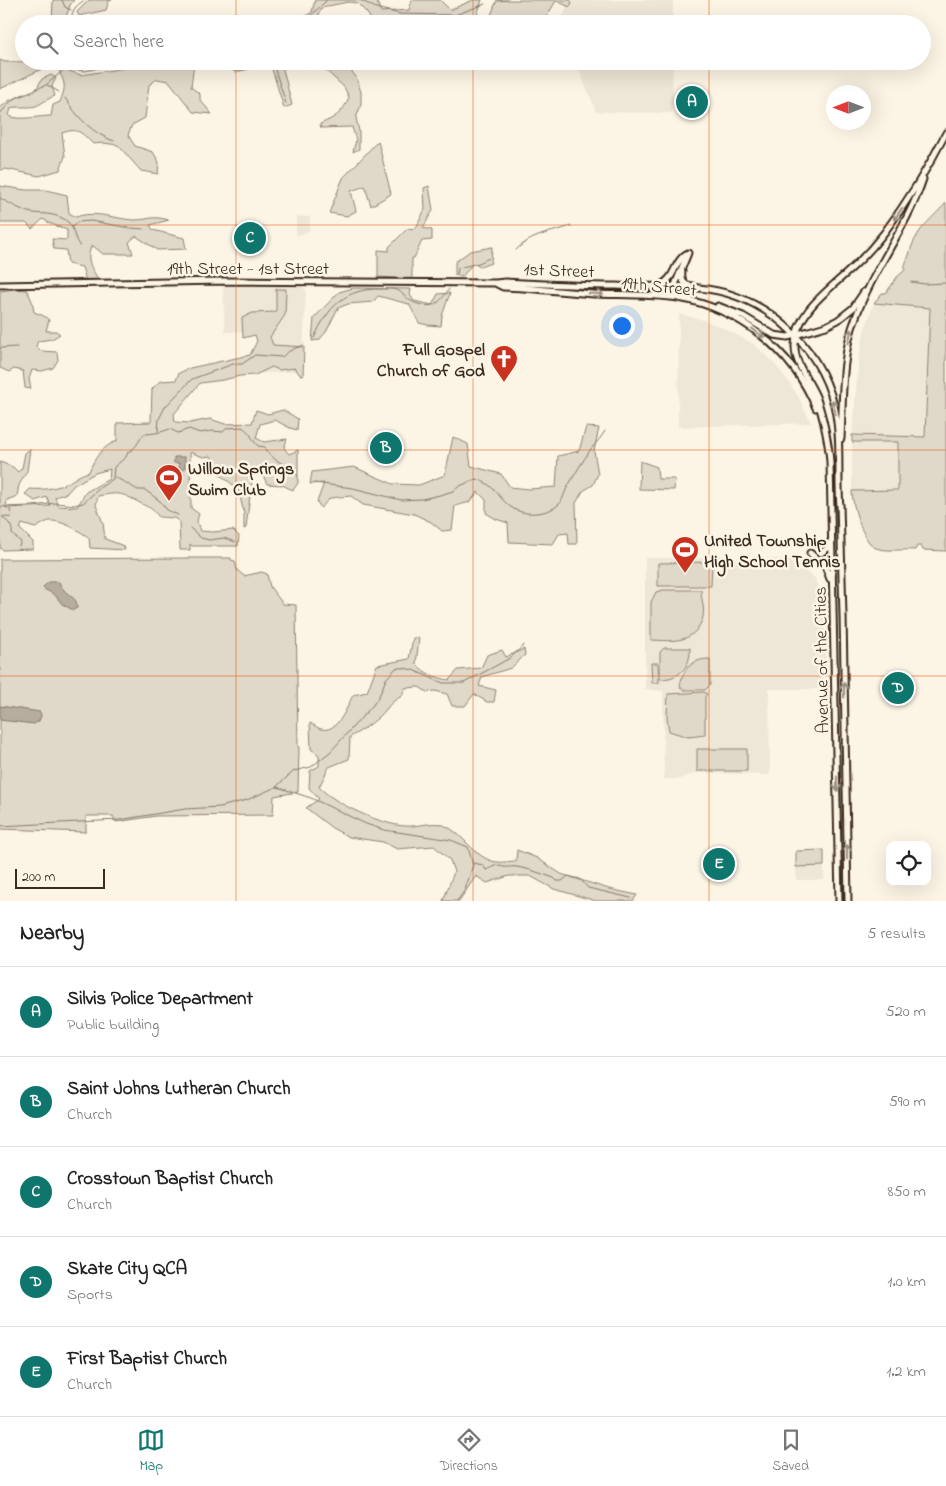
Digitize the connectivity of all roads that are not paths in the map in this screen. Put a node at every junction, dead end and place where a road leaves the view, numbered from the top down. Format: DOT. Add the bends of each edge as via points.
graph roads {
  1 [pos="946,133"];
  2 [pos="925,174"];
  3 [pos="686,254"];
  4 [pos="886,256"];
  5 [pos="682,264"];
  6 [pos="496,283"];
  7 [pos="0,284"];
  8 [pos="654,287"];
  9 [pos="673,288"];
  10 [pos="612,295"];
  11 [pos="682,299"];
  12 [pos="693,302"];
  13 [pos="752,304"];
  14 [pos="796,336"];
  15 [pos="823,424"];
  16 [pos="831,479"];
  17 [pos="840,507"];
  18 [pos="810,553"];
  19 [pos="820,553"];
  20 [pos="841,560"];
  21 [pos="842,616"];
  22 [pos="834,638"];
  23 [pos="839,901"];
  24 [pos="848,901"];
  1 -- 2 [label="main road, Avenue of the Cities"];
  2 -- 4 [label="main road, Avenue of the Cities"];
  2 -- 14 [label="main road, Avenue of the Cities, one-way" via="873,246 810,308"];
  3 -- 5 [label="main road"];
  3 -- 8 [label="main road" via="680,258 669,280"];
  3 -- 9 [label="main road"];
  4 -- 14 [label="main road, Avenue of the Cities" via="848,313 826,326"];
  17 -- 4 [label="main road, Avenue of the Cities, one-way" via="841,438 849,341 860,306"];
  5 -- 9 [label="main road"];
  5 -- 13 [label="main road" via="682,279 686,284 728,292"];
  6 -- 7 [label="main road, 19th Street - 1st Street" via="223,281"];
  6 -- 8 [label="main road, 1st Street"];
  6 -- 10 [label="main road, 19th Street, one-way" via="503,287"];
  8 -- 9 [label="main road, 1st Street"];
  9 -- 10 [label="main road" via="665,294"];
  9 -- 11 [label="main road"];
  9 -- 13 [label="main road, 1st Street" via="710,290"];
  10 -- 11 [label="main road, 19th Street"];
  11 -- 12 [label="main road, 19th Street"];
  12 -- 14 [label="main road, Avenue of the Cities" via="735,312 778,336"];
  12 -- 15 [label="main road, 19th Street, one-way" via="740,320 771,343 805,385"];
  13 -- 14 [label="main road, 1st Street"];
  14 -- 15 [label="main road, Avenue of the Cities" via="796,358 817,399"];
  17 -- 14 [label="main road, one-way" via="834,407 824,376"];
  15 -- 16 [label="main road, Avenue of the Cities"];
  16 -- 19 [label="main road" via="830,543"];
  16 -- 22 [label="main road, Avenue of the Cities"];
  17 -- 20 [label="main road, Avenue of the Cities"];
  18 -- 22 [label="main road" via="822,562 829,573"];
  20 -- 21 [label="main road, Avenue of the Cities"];
  24 -- 20 [label="main road, Avenue of the Cities, one-way"];
  22 -- 23 [label="main road, Avenue of the Cities, one-way"];
}
